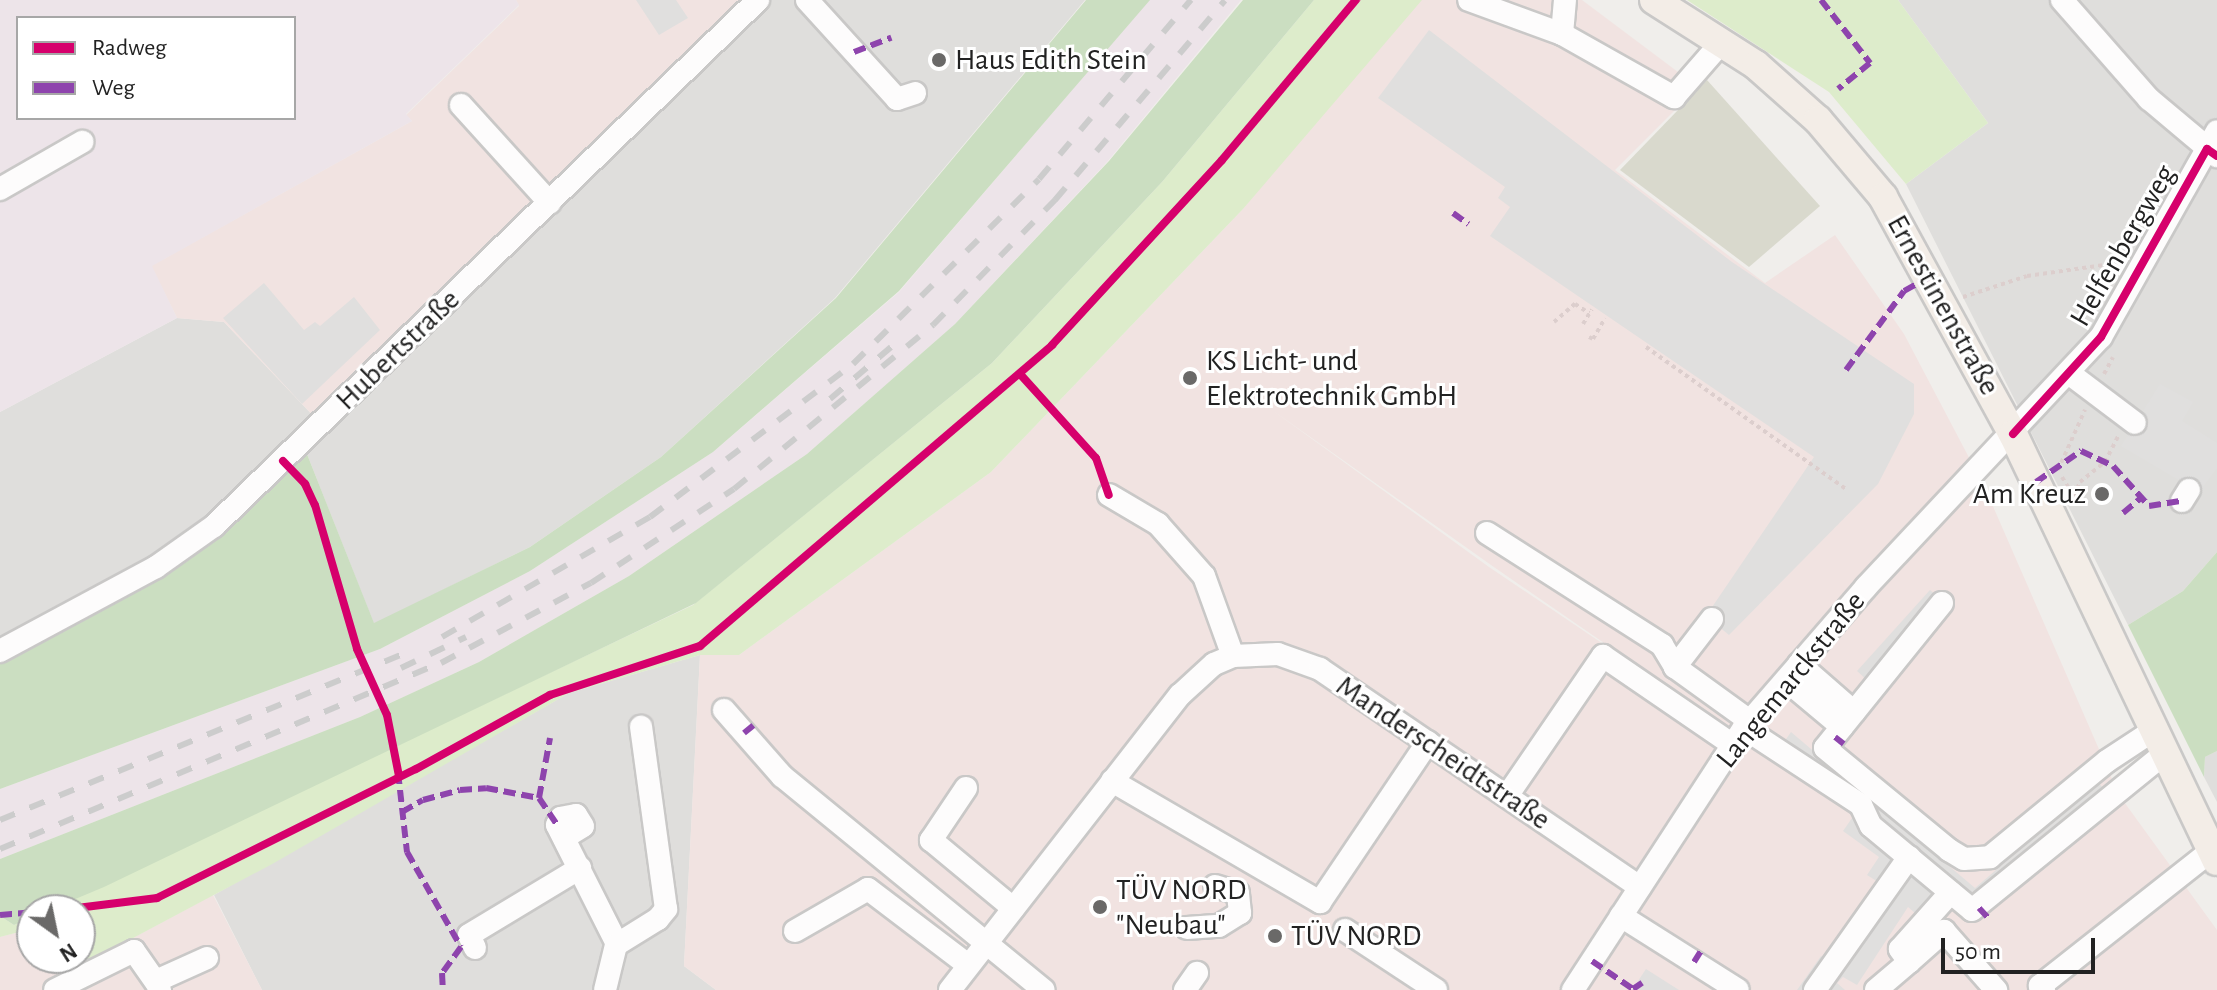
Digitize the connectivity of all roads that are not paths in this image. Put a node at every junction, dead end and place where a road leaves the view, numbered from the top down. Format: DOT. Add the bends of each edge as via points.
graph roads {
  1 [pos="758,0"];
  2 [pos="807,0"];
  3 [pos="1469,0"];
  4 [pos="1565,0"];
  5 [pos="1654,0"];
  6 [pos="2062,0"];
  7 [pos="1562,34"];
  8 [pos="1721,43"];
  9 [pos="915,93"];
  10 [pos="461,105"];
  11 [pos="82,142"];
  12 [pos="2214,145"];
  13 [pos="0,189"];
  14 [pos="550,203"];
  15 [pos="2070,374"];
  16 [pos="2131,421"];
  17 [pos="2013,434"];
  18 [pos="1109,495"];
  19 [pos="1487,533"];
  20 [pos="1942,603"];
  21 [pos="1712,619"];
  22 [pos="0,651"];
  23 [pos="1233,656"];
  24 [pos="1675,667"];
  25 [pos="1792,672"];
  26 [pos="724,710"];
  27 [pos="1855,719"];
  28 [pos="641,727"];
  29 [pos="1743,731"];
  30 [pos="1428,742"];
  31 [pos="2157,744"];
  32 [pos="1112,781"];
  33 [pos="966,788"];
  34 [pos="1507,796"];
  35 [pos="564,838"];
  36 [pos="2214,856"];
  37 [pos="1909,857"];
  38 [pos="580,868"];
  39 [pos="1215,886"];
  40 [pos="1640,887"];
  41 [pos="1951,892"];
  42 [pos="1013,908"];
  43 [pos="1621,916"];
  44 [pos="1187,928"];
  45 [pos="1345,930"];
  46 [pos="795,931"];
  47 [pos="617,944"];
  48 [pos="985,944"];
  49 [pos="475,948"];
  50 [pos="207,958"];
  51 [pos="1909,962"];
  52 [pos="968,965"];
  53 [pos="158,987"];
  54 [pos="955,988"];
  55 [pos="55,990"];
  56 [pos="605,990"];
  57 [pos="1043,990"];
  58 [pos="1436,990"];
  59 [pos="1573,990"];
  60 [pos="1738,990"];
  61 [pos="1815,990"];
  62 [pos="1876,990"];
  63 [pos="1996,990"];
  64 [pos="2044,990"];
  1 -- 14 [label="street, Hubertstraße"];
  2 -- 9 [label="street" via="897,99"];
  3 -- 7 [label="street"];
  4 -- 7 [label="street"];
  5 -- 8 [label="main road, Ernestinenstraße"];
  6 -- 12 [label="street" via="2116,66"];
  7 -- 8 [label="street" via="1674,97"];
  8 -- 17 [label="main road, Ernestinenstraße" via="1756,65 1850,155 1902,226"];
  10 -- 14 [label="street"];
  11 -- 13 [label="street"];
  12 -- 15 [label="street, Helfenbergweg" via="2101,337"];
  14 -- 22 [label="street, Hubertstraße" via="214,526 156,567"];
  15 -- 16 [label="street"];
  15 -- 17 [label="street, Helfenbergweg"];
  17 -- 25 [label="street, Langemarckstraße"];
  17 -- 31 [label="main road, Ernestinenstraße"];
  18 -- 23 [label="street" via="1158,524 1204,576"];
  19 -- 24 [label="street" via="1662,645"];
  20 -- 27 [label="street"];
  21 -- 24 [label="street"];
  23 -- 30 [label="street, Manderscheidtstraße" via="1278,654 1320,669"];
  23 -- 32 [label="street, Manderscheidtstraße" via="1214,664 1180,695"];
  24 -- 29 [label="street"];
  25 -- 27 [label="street"];
  25 -- 29 [label="street, Langemarckstraße"];
  26 -- 48 [label="street" via="782,776"];
  27 -- 31 [label="street" via="1825,748 1949,850 1978,860 1990,857 2107,761"];
  28 -- 47 [label="street" via="666,909"];
  29 -- 34 [label="street" via="1603,656"];
  29 -- 37 [label="street" via="1861,805 1871,826"];
  29 -- 40 [label="street, Langemarckstraße"];
  30 -- 32 [label="street" via="1320,902"];
  30 -- 34 [label="street, Manderscheidtstraße"];
  31 -- 36 [label="main road, Ernestinenstraße"];
  31 -- 41 [label="street" via="1979,908 1972,910"];
  32 -- 42 [label="street, Manderscheidtstraße"];
  33 -- 42 [label="street" via="931,840"];
  34 -- 40 [label="street, Manderscheidtstraße"];
  35 -- 38 [label="street"];
  36 -- 64 [label="street" via="2040,986"];
  37 -- 41 [label="street"];
  37 -- 61 [label="street"];
  38 -- 47 [label="street"];
  38 -- 49 [label="street" via="469,935"];
  39 -- 44 [label="street" via="1234,889 1242,907 1219,926"];
  40 -- 43 [label="street, Langemarckstraße"];
  41 -- 51 [label="street" via="1900,949"];
  42 -- 48 [label="street, Manderscheidtstraße"];
  43 -- 59 [label="street, Langemarckstraße"];
  43 -- 60 [label="street"];
  45 -- 58 [label="street"];
  46 -- 52 [label="street" via="868,889"];
  47 -- 56 [label="street"];
  48 -- 52 [label="street, Manderscheidtstraße"];
  48 -- 57 [label="street"];
  50 -- 53 [label="street"];
  51 -- 62 [label="street"];
  51 -- 63 [label="street" via="1944,931"];
  52 -- 54 [label="street, Manderscheidtstraße"];
  53 -- 55 [label="street" via="134,951"];
}
